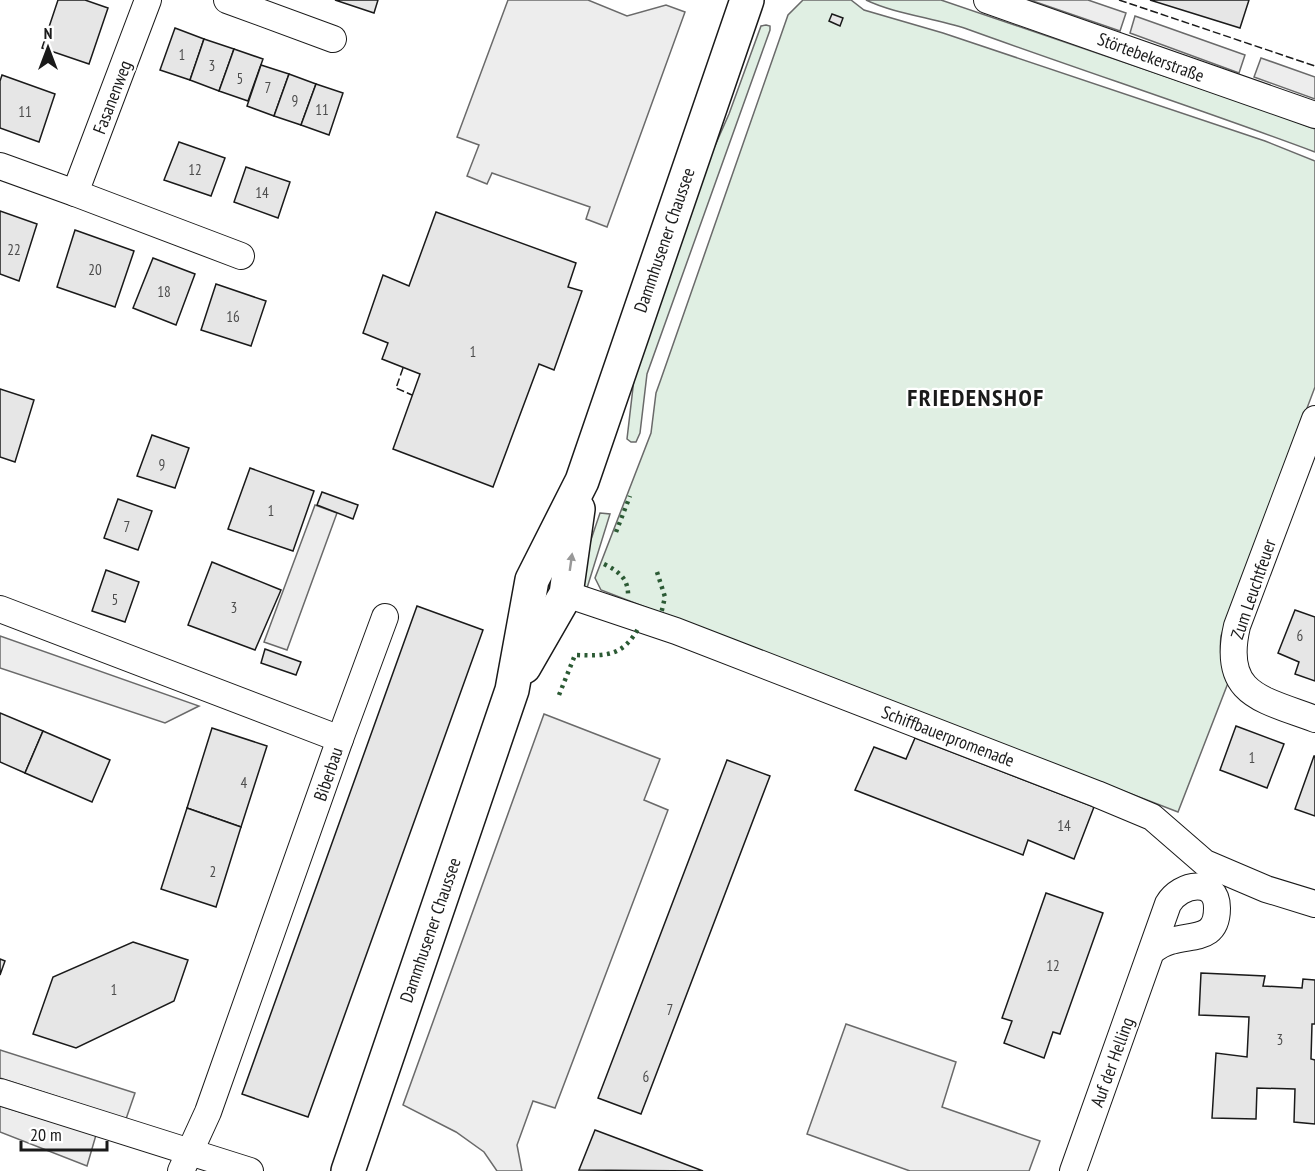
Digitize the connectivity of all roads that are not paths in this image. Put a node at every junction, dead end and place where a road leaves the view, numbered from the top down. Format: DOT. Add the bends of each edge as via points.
graph roads {
  1 [pos="148,0"];
  2 [pos="227,0"];
  3 [pos="747,0"];
  4 [pos="987,0"];
  5 [pos="333,39"];
  6 [pos="1315,115"];
  7 [pos="0,166"];
  8 [pos="75,193"];
  9 [pos="241,256"];
  10 [pos="1315,419"];
  11 [pos="582,481"];
  12 [pos="566,594"];
  13 [pos="0,609"];
  14 [pos="385,617"];
  15 [pos="512,690"];
  16 [pos="1315,719"];
  17 [pos="340,739"];
  18 [pos="1187,850"];
  19 [pos="1172,897"];
  20 [pos="1315,904"];
  21 [pos="1151,952"];
  22 [pos="0,1092"];
  23 [pos="185,1161"];
  24 [pos="250,1171"];
  25 [pos="348,1171"];
  26 [pos="1073,1171"];
  1 -- 8 [label="street, Fasanenweg"];
  2 -- 5 [label="street"];
  3 -- 11 [label="street, Dammhusener Chaussee"];
  4 -- 6 [label="street, Störtebekerstraße"];
  7 -- 8 [label="street"];
  8 -- 9 [label="street"];
  10 -- 16 [label="street, Zum Leuchtfeuer" via="1237,626 1233,651 1237,676 1246,688 1262,699"];
  12 -- 11 [label="street, Dammhusener Chaussee, one-way"];
  11 -- 15 [label="street, Dammhusener Chaussee" via="532,580"];
  12 -- 15 [label="street, Dammhusener Chaussee"];
  12 -- 18 [label="street, Schiffbauerpromenade" via="676,631 1097,794 1152,818"];
  13 -- 17 [label="street, Biberbau"];
  14 -- 17 [label="street"];
  15 -- 25 [label="street, Dammhusener Chaussee"];
  17 -- 23 [label="street, Biberbau" via="208,1113"];
  18 -- 19 [label="street, Auf der Helling"];
  18 -- 20 [label="street, Schiffbauerpromenade" via="1229,875"];
  19 -- 21 [label="street, Auf der Helling"];
  19 -- 21 [label="street" via="1189,887 1200,886 1210,891 1217,900 1215,924 1201,937 1171,941"];
  21 -- 26 [label="street, Auf der Helling"];
  22 -- 23 [label="street"];
  23 -- 24 [label="street"];
}
